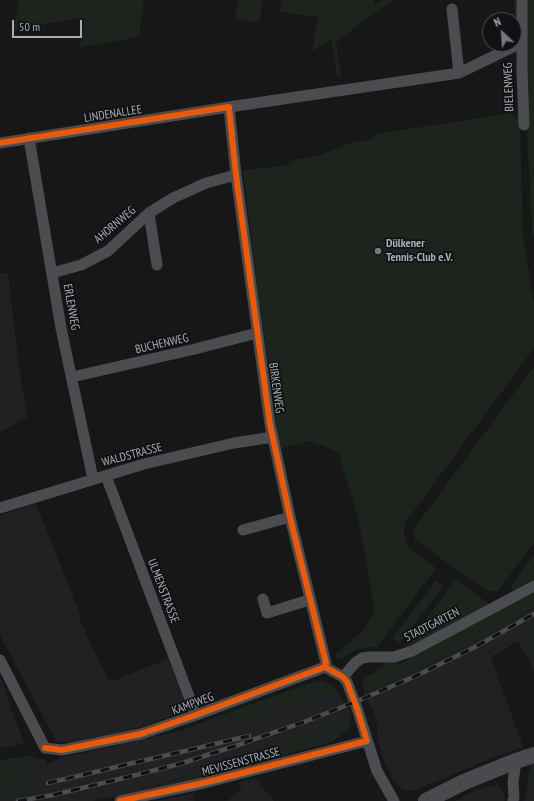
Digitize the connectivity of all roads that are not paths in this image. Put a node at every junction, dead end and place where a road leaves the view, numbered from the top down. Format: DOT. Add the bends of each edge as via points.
graph roads {
  1 [pos="522,0"];
  2 [pos="452,9"];
  3 [pos="522,12"];
  4 [pos="502,52"];
  5 [pos="521,52"];
  6 [pos="459,73"];
  7 [pos="229,107"];
  8 [pos="524,125"];
  9 [pos="29,138"];
  10 [pos="0,143"];
  11 [pos="236,175"];
  12 [pos="149,213"];
  13 [pos="157,265"];
  14 [pos="52,273"];
  15 [pos="257,333"];
  16 [pos="72,378"];
  17 [pos="273,437"];
  18 [pos="106,476"];
  19 [pos="93,479"];
  20 [pos="0,508"];
  21 [pos="290,517"];
  22 [pos="243,530"];
  23 [pos="534,586"];
  24 [pos="263,599"];
  25 [pos="310,600"];
  26 [pos="0,660"];
  27 [pos="325,667"];
  28 [pos="343,677"];
  29 [pos="196,715"];
  30 [pos="367,741"];
  31 [pos="534,755"];
  32 [pos="516,761"];
  33 [pos="120,801"];
  34 [pos="394,801"];
  35 [pos="426,801"];
  36 [pos="513,801"];
  1 -- 3 [label="street, BIELENWEG"];
  2 -- 6 [label="street"];
  4 -- 6 [label="street, LINDENALLEE"];
  5 -- 8 [label="street, BIELENWEG"];
  6 -- 7 [label="street, LINDENALLEE"];
  7 -- 9 [label="street, LINDENALLEE"];
  7 -- 11 [label="street, BIRKENWEG"];
  9 -- 10 [label="street, LINDENALLEE"];
  9 -- 14 [label="street, ERLENWEG"];
  11 -- 12 [label="street, AHORNWEG" via="206,183 173,198"];
  11 -- 15 [label="street, BIRKENWEG"];
  12 -- 13 [label="street, AHORNWEG"];
  12 -- 14 [label="street, AHORNWEG" via="108,251 81,265"];
  14 -- 16 [label="street, ERLENWEG"];
  15 -- 16 [label="street, BUCHENWEG"];
  15 -- 17 [label="street, BIRKENWEG"];
  16 -- 19 [label="street, ERLENWEG"];
  17 -- 18 [label="street, WALDSTRASSE" via="234,443 144,464"];
  17 -- 21 [label="street, BIRKENWEG"];
  18 -- 19 [label="street, WALDSTRASSE"];
  18 -- 29 [label="street, ULMENSTRASSE"];
  19 -- 20 [label="street, WALDSTRASSE"];
  21 -- 22 [label="street"];
  21 -- 25 [label="street, BIRKENWEG"];
  23 -- 28 [label="street, STADTGARTEN" via="412,651 394,657 362,658"];
  24 -- 25 [label="street" via="267,613"];
  25 -- 27 [label="street, BIRKENWEG"];
  26 -- 29 [label="street, KAMPWEG" via="45,748 62,750 141,734"];
  27 -- 28 [label="street"];
  27 -- 29 [label="street, KAMPWEG"];
  28 -- 30 [label="street" via="355,702"];
  30 -- 33 [label="street, MEVISSENSTRASSE" via="204,783"];
  30 -- 34 [label="street" via="377,771"];
  31 -- 32 [label="main road"];
  32 -- 35 [label="main road"];
  32 -- 36 [label="street"];
}
